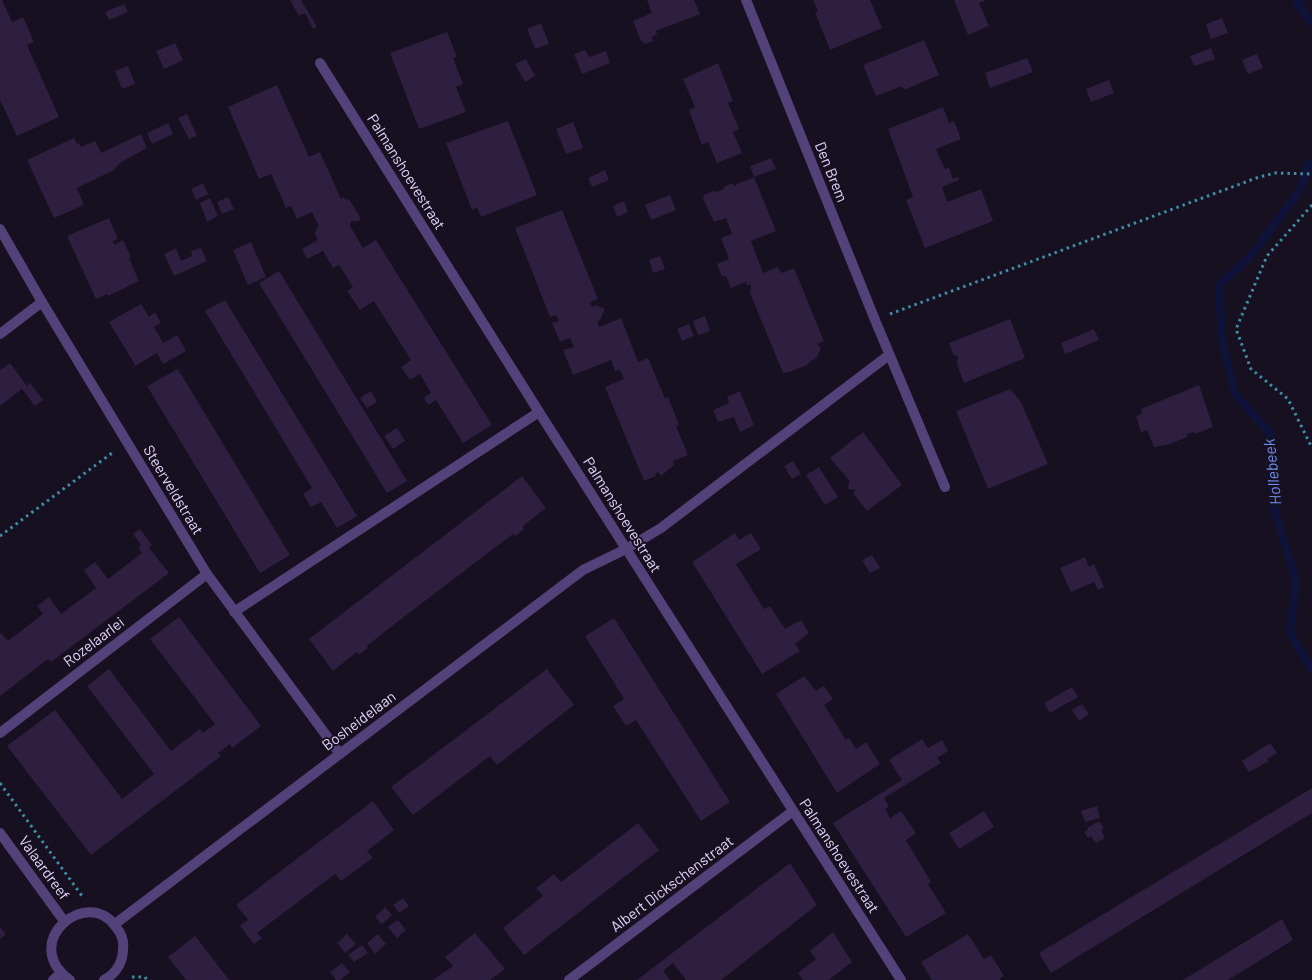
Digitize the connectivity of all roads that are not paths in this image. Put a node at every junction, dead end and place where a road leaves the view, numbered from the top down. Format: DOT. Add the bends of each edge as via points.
graph roads {
  1 [pos="746,0"];
  2 [pos="320,63"];
  3 [pos="0,229"];
  4 [pos="42,302"];
  5 [pos="0,334"];
  6 [pos="889,355"];
  7 [pos="539,412"];
  8 [pos="945,487"];
  9 [pos="626,549"];
  10 [pos="207,574"];
  11 [pos="234,612"];
  12 [pos="0,733"];
  13 [pos="340,754"];
  14 [pos="792,811"];
  15 [pos="0,833"];
  16 [pos="64,921"];
  17 [pos="114,924"];
  18 [pos="57,977"];
  19 [pos="109,979"];
  20 [pos="70,980"];
  21 [pos="570,980"];
  22 [pos="901,980"];
  1 -- 6 [label="street, Den Brem"];
  2 -- 7 [label="street, Palmanshoevestraat"];
  3 -- 4 [label="street, Steerveldstraat"];
  4 -- 5 [label="street"];
  4 -- 10 [label="street, Steerveldstraat"];
  6 -- 8 [label="street, Den Brem"];
  6 -- 9 [label="street" via="661,528"];
  7 -- 9 [label="street, Palmanshoevestraat"];
  7 -- 11 [label="street"];
  9 -- 13 [label="street, Bosheidelaan" via="583,570"];
  9 -- 14 [label="street, Palmanshoevestraat"];
  10 -- 11 [label="street, Steerveldstraat"];
  10 -- 12 [label="street, Rozelaarlei"];
  11 -- 13 [label="street, Steerveldstraat"];
  13 -- 17 [label="street, Bosheidelaan"];
  14 -- 21 [label="street, Albert Dickschenstraat"];
  14 -- 22 [label="street, Palmanshoevestraat"];
  15 -- 16 [label="street, Valaardreef"];
  16 -- 17 [label="street" via="83,912 94,913"];
  16 -- 18 [label="street" via="52,941"];
  17 -- 19 [label="street" via="121,934 123,958"];
  18 -- 20 [label="street"];
}
